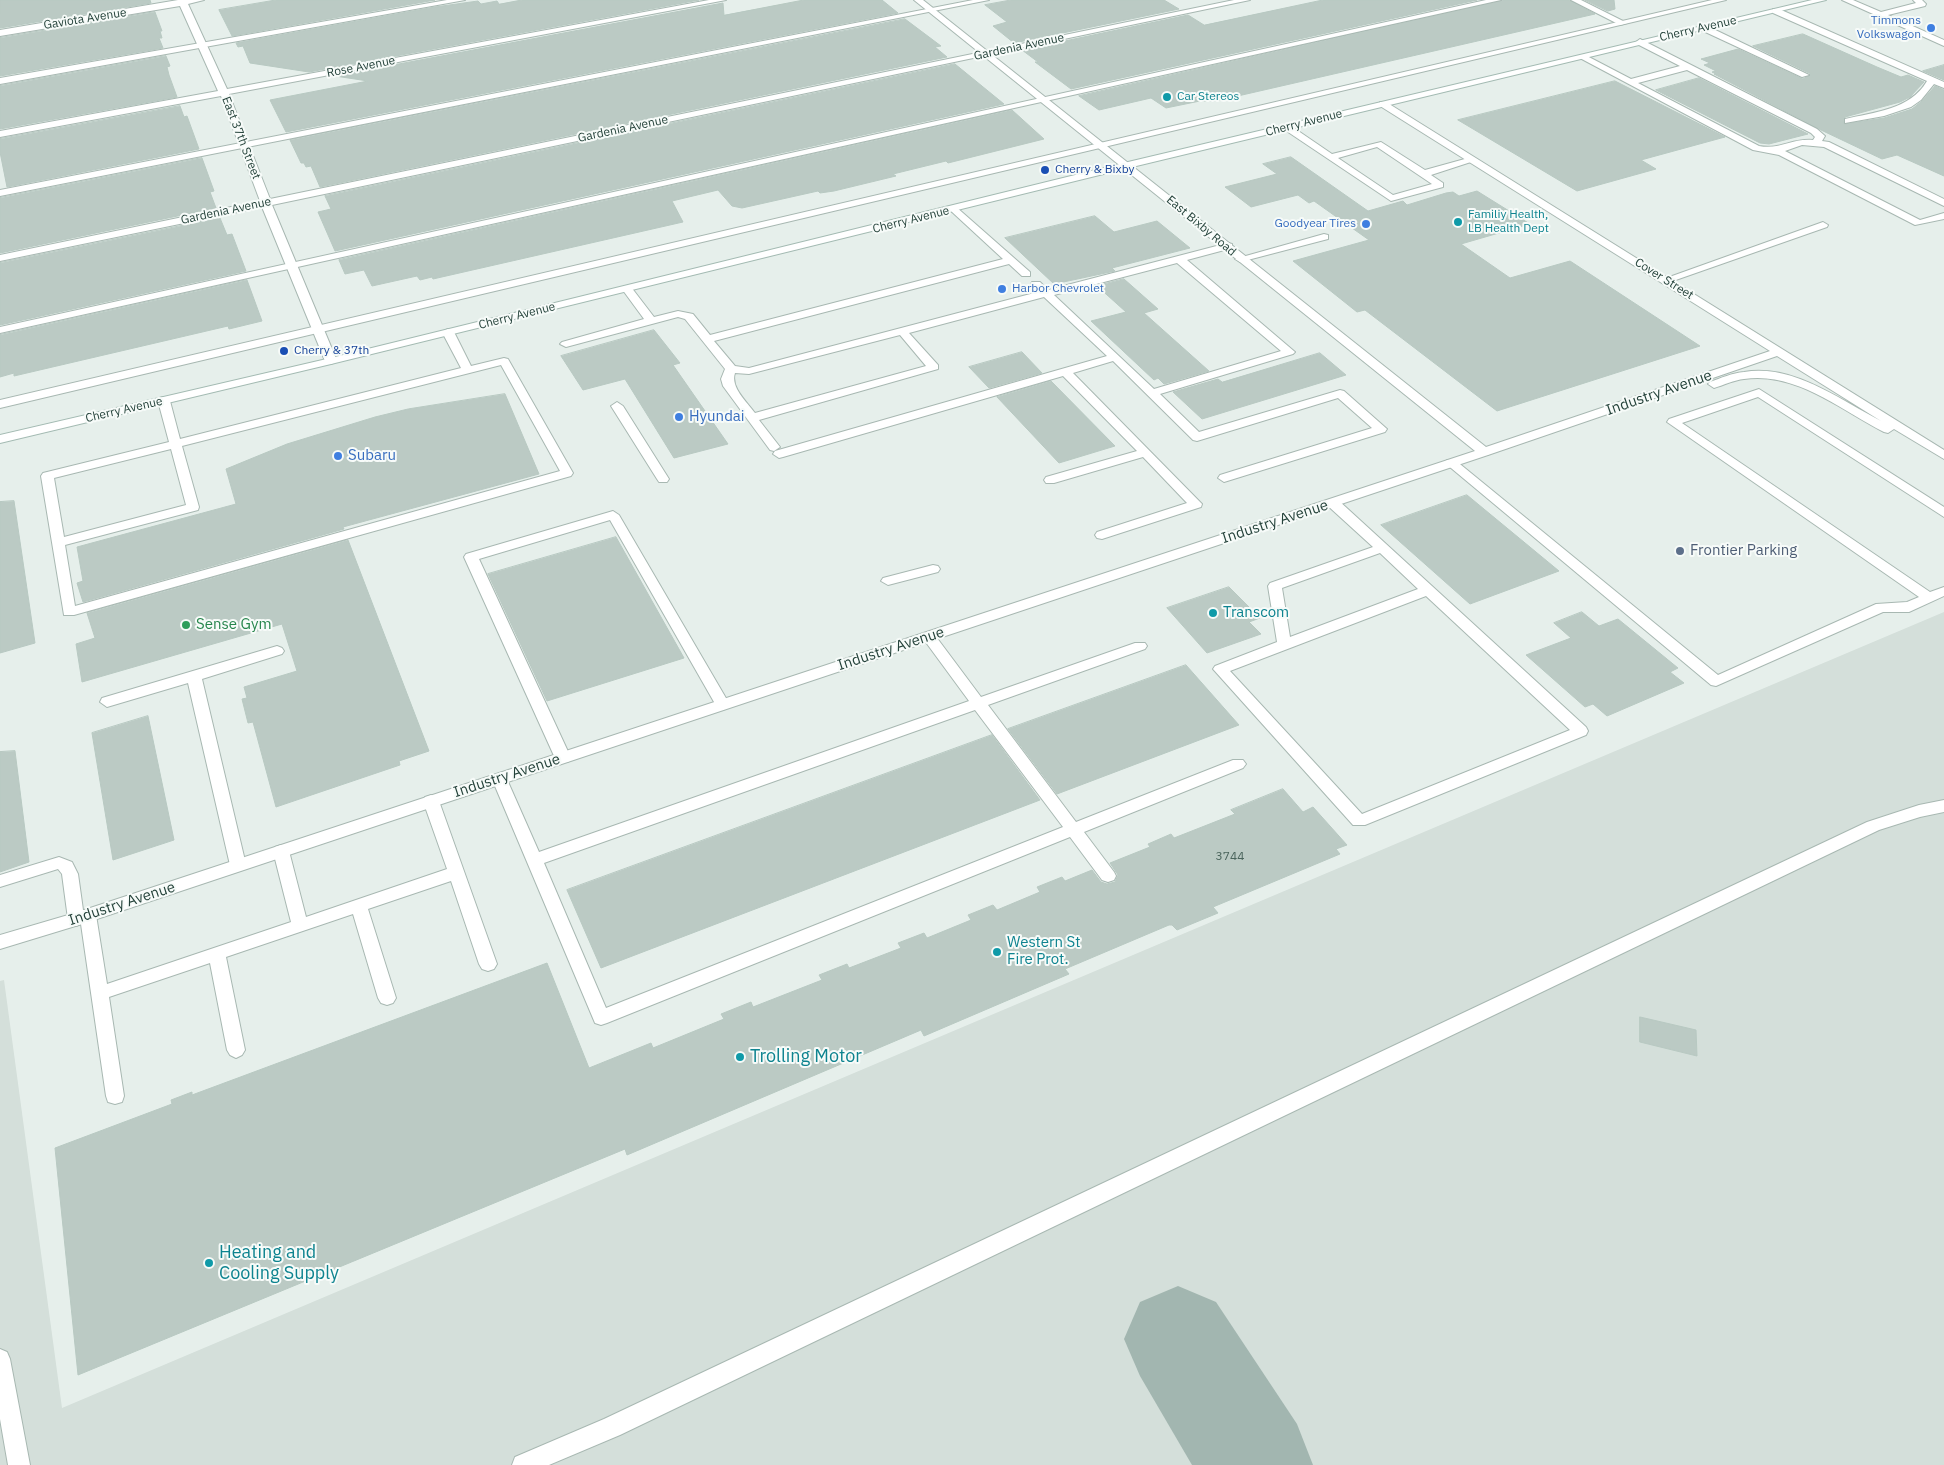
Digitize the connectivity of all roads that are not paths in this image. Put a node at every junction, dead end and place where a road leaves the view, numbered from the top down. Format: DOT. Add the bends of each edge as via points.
graph roads {
  1 [pos="200,0"];
  2 [pos="461,0"];
  3 [pos="722,0"];
  4 [pos="918,0"];
  5 [pos="985,0"];
  6 [pos="1246,0"];
  7 [pos="1497,0"];
  8 [pos="1575,0"];
  9 [pos="1722,0"];
  10 [pos="1822,0"];
  11 [pos="1846,0"];
  12 [pos="1917,0"];
  13 [pos="182,1"];
  14 [pos="932,11"];
  15 [pos="1776,11"];
  16 [pos="1880,15"];
  17 [pos="1623,23"];
  18 [pos="1704,28"];
  19 [pos="0,33"];
  20 [pos="1640,42"];
  21 [pos="1944,43"];
  22 [pos="202,45"];
  23 [pos="987,54"];
  24 [pos="1582,56"];
  25 [pos="1687,66"];
  26 [pos="1805,76"];
  27 [pos="1932,80"];
  28 [pos="0,81"];
  29 [pos="1630,82"];
  30 [pos="1944,86"];
  31 [pos="224,93"];
  32 [pos="1043,99"];
  33 [pos="1383,104"];
  34 [pos="1848,121"];
  35 [pos="1288,128"];
  36 [pos="0,134"];
  37 [pos="1817,142"];
  38 [pos="244,145"];
  39 [pos="1101,145"];
  40 [pos="1775,151"];
  41 [pos="1330,157"];
  42 [pos="1472,160"];
  43 [pos="1128,165"];
  44 [pos="1423,174"];
  45 [pos="0,193"];
  46 [pos="266,203"];
  47 [pos="1944,203"];
  48 [pos="955,209"];
  49 [pos="1944,216"];
  50 [pos="1823,225"];
  51 [pos="1324,237"];
  52 [pos="1228,246"];
  53 [pos="0,258"];
  54 [pos="1240,258"];
  55 [pos="1179,259"];
  56 [pos="1011,260"];
  57 [pos="292,265"];
  58 [pos="1026,274"];
  59 [pos="1666,280"];
  60 [pos="1036,284"];
  61 [pos="627,289"];
  62 [pos="1047,294"];
  63 [pos="651,321"];
  64 [pos="0,330"];
  65 [pos="318,330"];
  66 [pos="902,331"];
  67 [pos="448,332"];
  68 [pos="707,338"];
  69 [pos="566,344"];
  70 [pos="1780,351"];
  71 [pos="1115,357"];
  72 [pos="331,361"];
  73 [pos="731,369"];
  74 [pos="468,370"];
  75 [pos="1066,372"];
  76 [pos="1152,393"];
  77 [pos="1641,399"];
  78 [pos="164,401"];
  79 [pos="0,404"];
  80 [pos="617,406"];
  81 [pos="752,418"];
  82 [pos="0,439"];
  83 [pos="175,444"];
  84 [pos="1145,452"];
  85 [pos="1484,452"];
  86 [pos="1940,452"];
  87 [pos="1451,464"];
  88 [pos="1224,478"];
  89 [pos="663,479"];
  90 [pos="1050,480"];
  91 [pos="1333,503"];
  92 [pos="1944,513"];
  93 [pos="1102,535"];
  94 [pos="58,543"];
  95 [pos="1382,548"];
  96 [pos="933,569"];
  97 [pos="888,581"];
  98 [pos="1428,590"];
  99 [pos="1944,592"];
  100 [pos="1929,598"];
  101 [pos="929,636"];
  102 [pos="1284,644"];
  103 [pos="1140,646"];
  104 [pos="276,651"];
  105 [pos="194,676"];
  106 [pos="107,702"];
  107 [pos="978,703"];
  108 [pos="723,705"];
  109 [pos="563,758"];
  110 [pos="1238,764"];
  111 [pos="500,779"];
  112 [pos="430,802"];
  113 [pos="1944,806"];
  114 [pos="1074,830"];
  115 [pos="281,851"];
  116 [pos="534,860"];
  117 [pos="238,866"];
  118 [pos="455,872"];
  119 [pos="1108,876"];
  120 [pos="0,881"];
  121 [pos="359,905"];
  122 [pos="82,917"];
  123 [pos="300,925"];
  124 [pos="0,942"];
  125 [pos="217,954"];
  126 [pos="488,964"];
  127 [pos="100,993"];
  128 [pos="387,998"];
  129 [pos="236,1050"];
  130 [pos="115,1096"];
  131 [pos="0,1359"];
  132 [pos="19,1465"];
  133 [pos="523,1465"];
  1 -- 13 [label="street, Gaviota Avenue"];
  2 -- 22 [label="street"];
  3 -- 31 [label="street, Rose Avenue"];
  4 -- 14 [label="street, East Bixby Road"];
  5 -- 14 [label="street"];
  6 -- 23 [label="street, Gardenia Avenue"];
  7 -- 32 [label="street"];
  8 -- 17 [label="street"];
  9 -- 17 [label="street, Cherry Avenue"];
  10 -- 15 [label="street, Cherry Avenue"];
  11 -- 16 [label="street"];
  12 -- 16 [label="street" via="1922,4"];
  13 -- 19 [label="street, Gaviota Avenue"];
  13 -- 22 [label="street, East 37th Street"];
  14 -- 23 [label="street, East Bixby Road"];
  14 -- 38 [label="street"];
  15 -- 18 [label="street, Cherry Avenue"];
  15 -- 27 [label="street"];
  16 -- 21 [label="street"];
  17 -- 39 [label="street, Cherry Avenue"];
  18 -- 20 [label="street, Cherry Avenue"];
  18 -- 26 [label="street"];
  20 -- 24 [label="street, Cherry Avenue"];
  20 -- 25 [label="street"];
  22 -- 28 [label="street"];
  22 -- 31 [label="street, East 37th Street"];
  23 -- 32 [label="street, East Bixby Road"];
  23 -- 46 [label="street, Gardenia Avenue"];
  24 -- 29 [label="street"];
  24 -- 33 [label="street, Cherry Avenue"];
  25 -- 29 [label="street"];
  25 -- 37 [label="street" via="1814,131 1820,136"];
  27 -- 30 [label="street"];
  27 -- 34 [label="street" via="1928,92 1899,109"];
  29 -- 40 [label="street" via="1756,148"];
  31 -- 36 [label="street, Rose Avenue"];
  31 -- 38 [label="street, East 37th Street"];
  32 -- 39 [label="street, East Bixby Road"];
  32 -- 57 [label="street"];
  33 -- 35 [label="street, Cherry Avenue"];
  33 -- 42 [label="street, Cover Street"];
  35 -- 41 [label="street"];
  35 -- 43 [label="street, Cherry Avenue"];
  37 -- 40 [label="street" via="1801,142"];
  37 -- 47 [label="street" via="1836,148"];
  38 -- 45 [label="street"];
  38 -- 46 [label="street, East 37th Street"];
  39 -- 43 [label="street, East Bixby Road"];
  39 -- 65 [label="street, Cherry Avenue"];
  40 -- 49 [label="street" via="1919,223"];
  41 -- 44 [label="street" via="1378,144"];
  41 -- 44 [label="street" via="1391,198 1440,185"];
  42 -- 44 [label="street"];
  42 -- 59 [label="street, Cover Street"];
  43 -- 48 [label="street, Cherry Avenue"];
  43 -- 52 [label="street, East Bixby Road"];
  46 -- 53 [label="street, Gardenia Avenue"];
  46 -- 57 [label="street, East 37th Street"];
  48 -- 56 [label="street"];
  48 -- 61 [label="street, Cherry Avenue"];
  50 -- 59 [label="street"];
  51 -- 54 [label="street"];
  52 -- 54 [label="street, East Bixby Road"];
  52 -- 55 [label="street"];
  54 -- 85 [label="street, East Bixby Road"];
  55 -- 62 [label="street"];
  55 -- 76 [label="street" via="1288,352"];
  56 -- 58 [label="street"];
  56 -- 68 [label="street"];
  57 -- 64 [label="street"];
  57 -- 65 [label="street, East 37th Street"];
  59 -- 70 [label="street, Cover Street"];
  60 -- 62 [label="street"];
  61 -- 63 [label="street"];
  61 -- 67 [label="street, Cherry Avenue"];
  62 -- 66 [label="street"];
  62 -- 71 [label="street"];
  63 -- 68 [label="street" via="678,314 689,316"];
  63 -- 69 [label="street"];
  65 -- 72 [label="street, East 37th Street"];
  65 -- 79 [label="street, Cherry Avenue"];
  66 -- 73 [label="street" via="749,371"];
  66 -- 81 [label="street" via="934,367"];
  67 -- 72 [label="street, Cherry Avenue"];
  67 -- 74 [label="street"];
  68 -- 73 [label="street"];
  70 -- 77 [label="street, Industry Avenue"];
  70 -- 86 [label="street, Cover Street"];
  71 -- 75 [label="street"];
  71 -- 76 [label="street"];
  72 -- 78 [label="street, Cherry Avenue"];
  73 -- 81 [label="street" via="727,379 729,386"];
  74 -- 83 [label="street"];
  74 -- 94 [label="street" via="504,361 567,473 68,612"];
  75 -- 81 [label="street" via="776,451"];
  75 -- 84 [label="street"];
  76 -- 88 [label="street" via="1197,437 1340,394 1380,429"];
  77 -- 85 [label="street, Industry Avenue"];
  77 -- 86 [label="street" via="1675,394 1744,375 1773,376 1800,383 1871,421"];
  78 -- 82 [label="street, Cherry Avenue"];
  78 -- 83 [label="street"];
  80 -- 89 [label="street"];
  83 -- 94 [label="street" via="48,476"];
  83 -- 94 [label="street" via="193,507"];
  84 -- 90 [label="street"];
  84 -- 93 [label="street" via="1196,504"];
  85 -- 87 [label="street, Industry Avenue"];
  87 -- 91 [label="street, Industry Avenue"];
  87 -- 100 [label="street" via="1716,680 1881,606 1909,607"];
  91 -- 95 [label="street"];
  91 -- 101 [label="street, Industry Avenue"];
  92 -- 100 [label="street" via="1759,393 1673,422"];
  95 -- 98 [label="street"];
  95 -- 102 [label="street" via="1275,586"];
  96 -- 97 [label="street"];
  98 -- 102 [label="street"];
  98 -- 102 [label="street" via="1581,731 1359,821 1220,669"];
  99 -- 100 [label="street"];
  101 -- 107 [label="street"];
  101 -- 108 [label="street, Industry Avenue"];
  103 -- 107 [label="street"];
  104 -- 105 [label="street"];
  105 -- 106 [label="street"];
  105 -- 117 [label="street"];
  107 -- 114 [label="street"];
  107 -- 116 [label="street"];
  108 -- 109 [label="street, Industry Avenue"];
  108 -- 109 [label="street" via="613,515 471,557"];
  109 -- 111 [label="street, Industry Avenue"];
  110 -- 114 [label="street"];
  111 -- 112 [label="street, Industry Avenue"];
  111 -- 116 [label="street"];
  112 -- 115 [label="street, Industry Avenue"];
  112 -- 118 [label="street"];
  113 -- 133 [label="street" via="1872,826 621,1423"];
  114 -- 116 [label="street" via="601,1018"];
  114 -- 119 [label="street"];
  115 -- 117 [label="street, Industry Avenue"];
  115 -- 123 [label="street"];
  117 -- 122 [label="street, Industry Avenue"];
  118 -- 121 [label="street"];
  118 -- 126 [label="street"];
  120 -- 122 [label="street" via="59,863 66,866"];
  121 -- 123 [label="street"];
  121 -- 128 [label="street"];
  122 -- 124 [label="street, Industry Avenue"];
  122 -- 127 [label="street"];
  123 -- 125 [label="street"];
  125 -- 127 [label="street"];
  125 -- 129 [label="street"];
  127 -- 130 [label="street"];
  131 -- 132 [label="street"];
}
